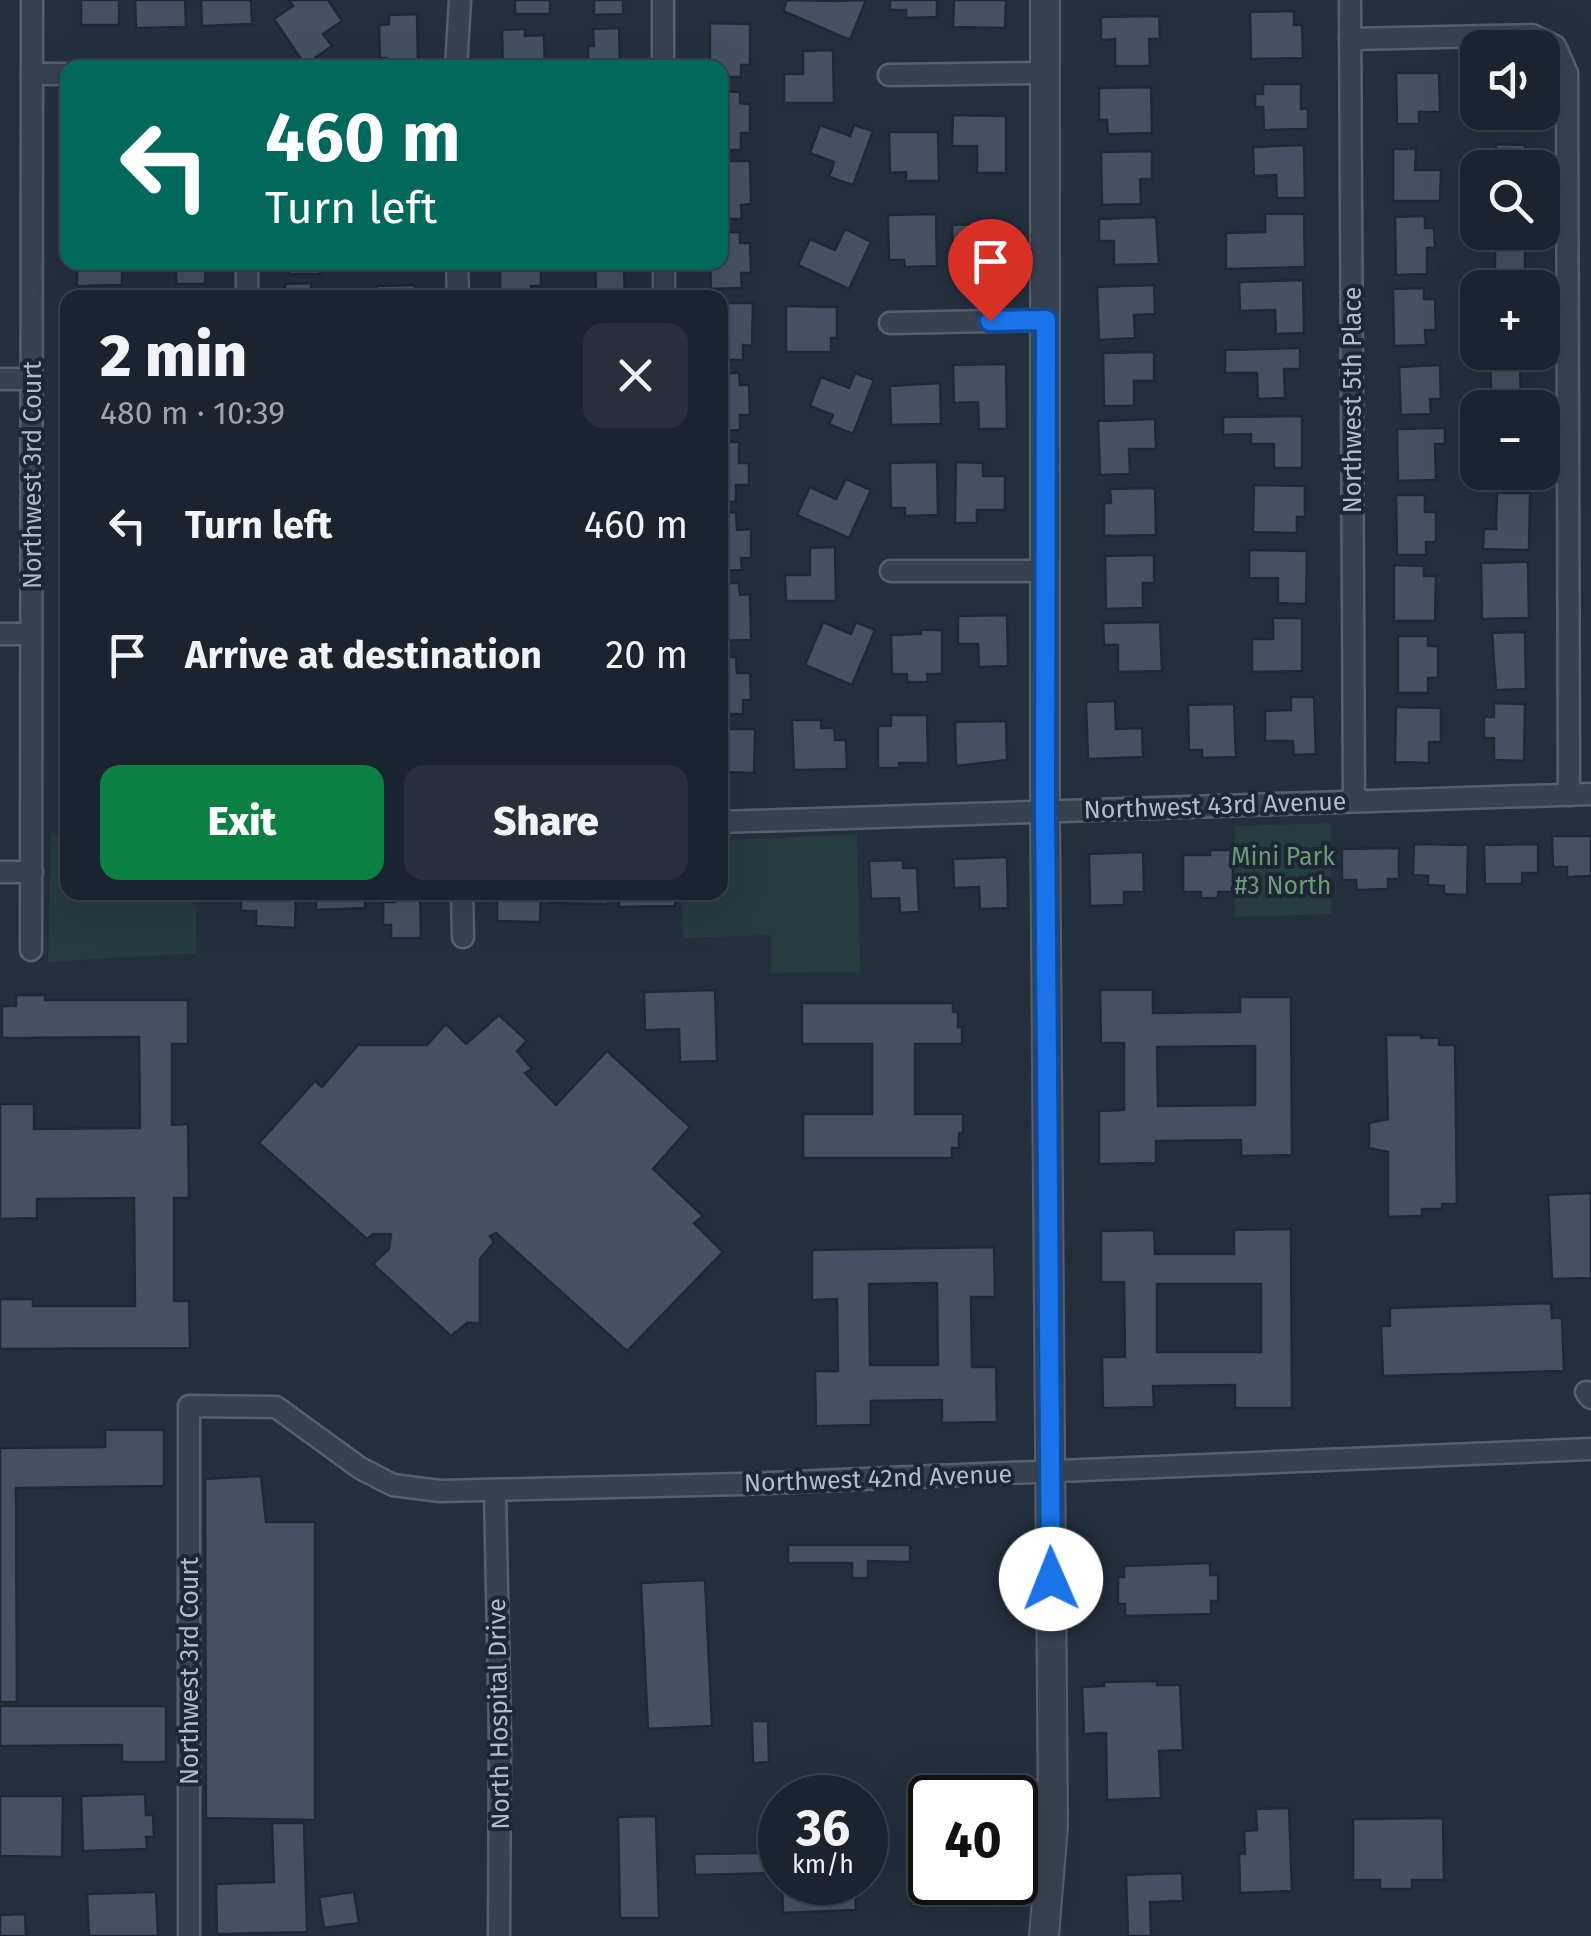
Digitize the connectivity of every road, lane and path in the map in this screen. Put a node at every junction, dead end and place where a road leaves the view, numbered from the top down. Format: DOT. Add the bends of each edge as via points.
graph roads {
  1 [pos="32,0"];
  2 [pos="460,0"];
  3 [pos="663,0"];
  4 [pos="1045,0"];
  5 [pos="1350,0"];
  6 [pos="1350,39"];
  7 [pos="456,60"];
  8 [pos="664,60"];
  9 [pos="1045,73"];
  10 [pos="32,74"];
  11 [pos="60,74"];
  12 [pos="889,75"];
  13 [pos="1046,320"];
  14 [pos="890,323"];
  15 [pos="0,379"];
  16 [pos="32,380"];
  17 [pos="891,570"];
  18 [pos="1046,570"];
  19 [pos="0,634"];
  20 [pos="31,634"];
  21 [pos="1591,794"];
  22 [pos="1569,795"];
  23 [pos="1354,800"];
  24 [pos="1045,810"];
  25 [pos="728,822"];
  26 [pos="0,872"];
  27 [pos="32,872"];
  28 [pos="462,900"];
  29 [pos="462,937"];
  30 [pos="31,950"];
  31 [pos="190,1406"];
  32 [pos="1591,1449"];
  33 [pos="1050,1471"];
  34 [pos="495,1492"];
  35 [pos="1051,1874"];
  36 [pos="189,1936"];
  37 [pos="499,1936"];
  38 [pos="1044,1936"];
  39 [pos="1061,1936"];
  1 -- 10 [label="street, Northwest 3rd Court"];
  2 -- 7 [label="street"];
  3 -- 8 [label="street"];
  4 -- 9 [label="street"];
  5 -- 6 [label="street, Northwest 5th Place"];
  6 -- 22 [label="street" via="1532,35 1556,46 1568,73"];
  6 -- 23 [label="street, Northwest 5th Place"];
  9 -- 12 [label="street"];
  9 -- 13 [label="street"];
  10 -- 11 [label="street"];
  10 -- 16 [label="street, Northwest 3rd Court"];
  13 -- 14 [label="street"];
  13 -- 18 [label="street"];
  15 -- 16 [label="street"];
  16 -- 20 [label="street, Northwest 3rd Court"];
  17 -- 18 [label="street"];
  18 -- 24 [label="street"];
  19 -- 20 [label="street"];
  20 -- 27 [label="street, Northwest 3rd Court"];
  21 -- 22 [label="street, Northwest 43rd Avenue"];
  22 -- 23 [label="street, Northwest 43rd Avenue"];
  23 -- 24 [label="street, Northwest 43rd Avenue"];
  24 -- 25 [label="street, Northwest 43rd Avenue"];
  24 -- 33 [label="street"];
  26 -- 27 [label="street"];
  27 -- 30 [label="street, Northwest 3rd Court"];
  28 -- 29 [label="street"];
  31 -- 34 [label="street, Northwest 42nd Avenue" via="276,1407 393,1485"];
  31 -- 36 [label="street, Northwest 3rd Court"];
  32 -- 33 [label="street, Northwest 42nd Avenue"];
  33 -- 34 [label="street, Northwest 42nd Avenue"];
  33 -- 35 [label="street"];
  34 -- 37 [label="street, North Hospital Drive"];
  35 -- 38 [label="street"];
  35 -- 39 [label="street"];
}
